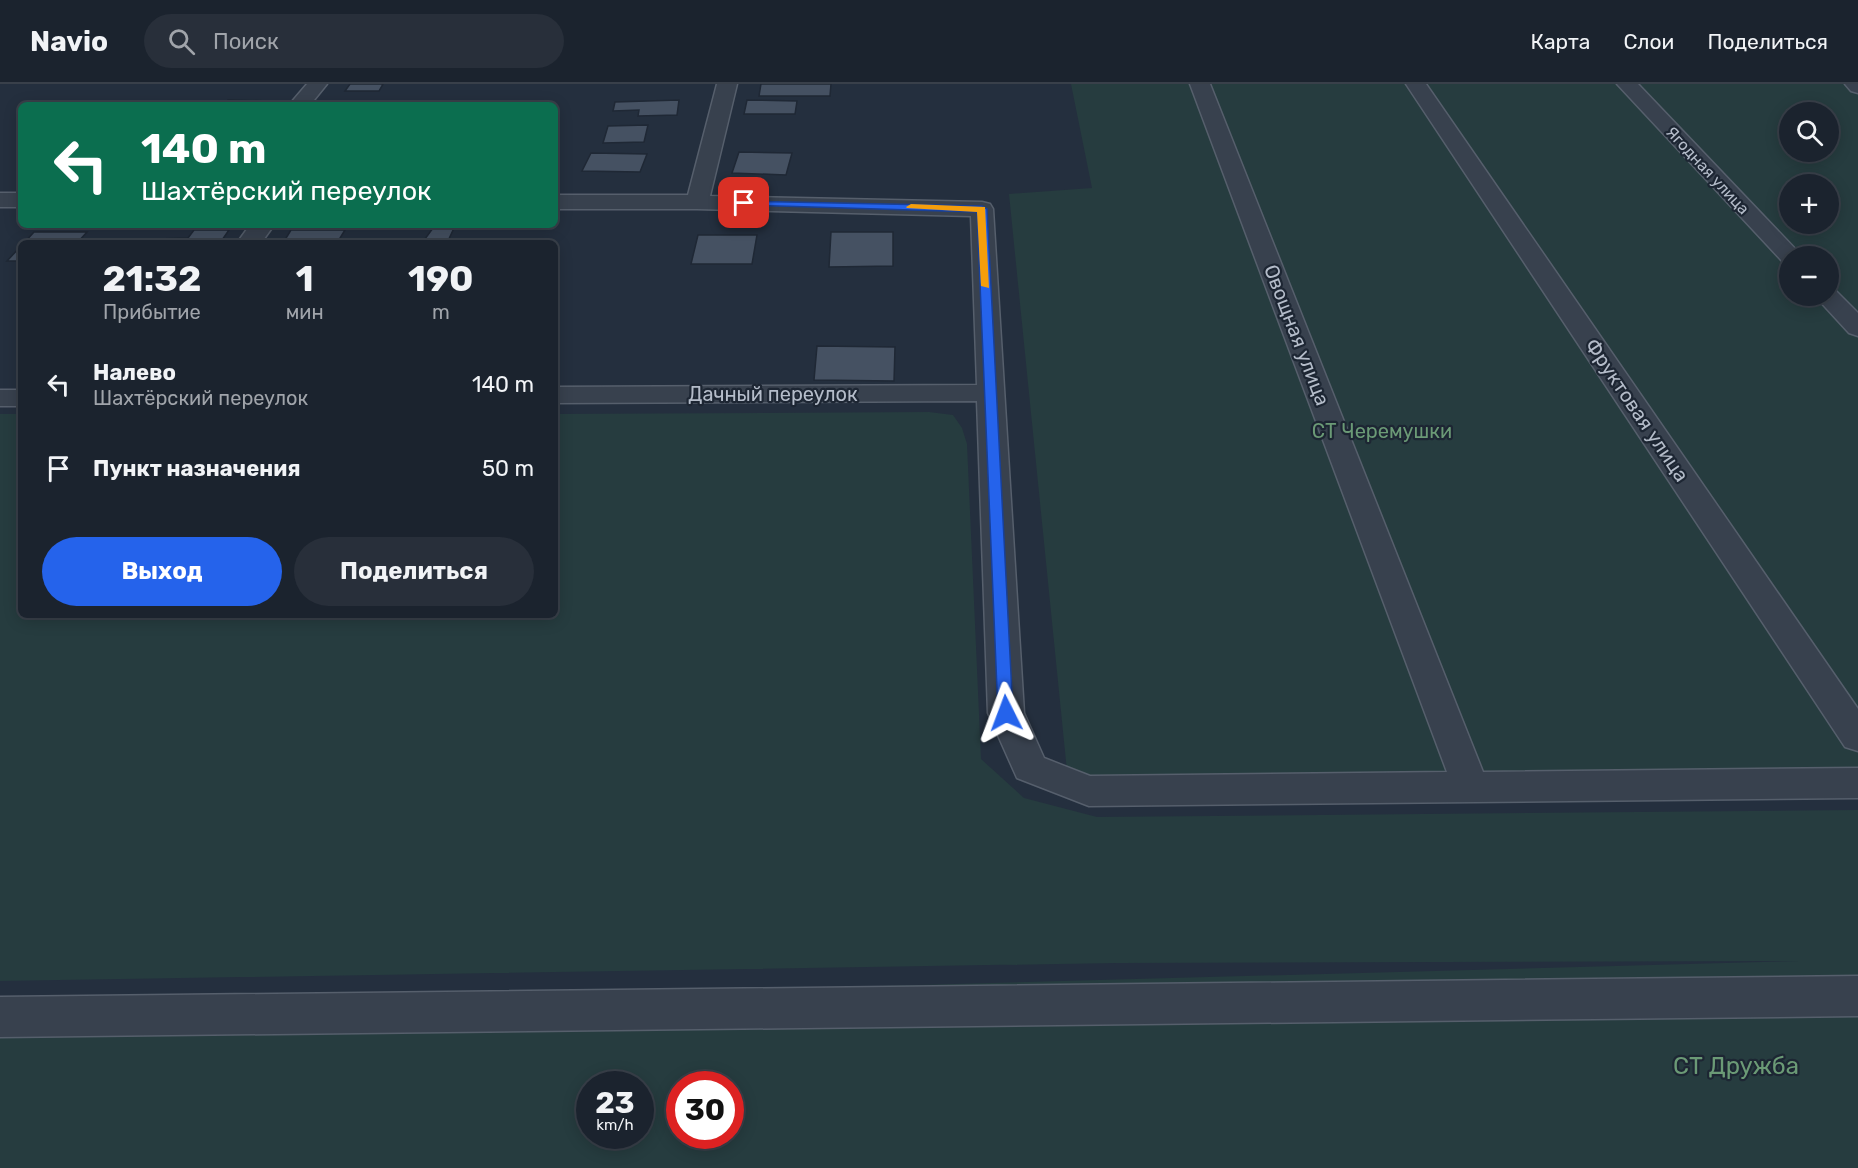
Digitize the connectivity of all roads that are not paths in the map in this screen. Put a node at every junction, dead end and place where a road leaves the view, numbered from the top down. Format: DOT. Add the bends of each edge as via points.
graph roads {
  1 [pos="317,84"];
  2 [pos="727,84"];
  3 [pos="1200,84"];
  4 [pos="1416,84"];
  5 [pos="1627,84"];
  6 [pos="302,102"];
  7 [pos="0,200"];
  8 [pos="18,200"];
  9 [pos="558,202"];
  10 [pos="697,202"];
  11 [pos="1781,246"];
  12 [pos="1837,306"];
  13 [pos="1858,328"];
  14 [pos="991,393"];
  15 [pos="558,395"];
  16 [pos="0,398"];
  17 [pos="18,398"];
  18 [pos="1858,737"];
  19 [pos="1858,783"];
  20 [pos="1471,787"];
  21 [pos="1858,996"];
  22 [pos="0,1017"];
  1 -- 6 [label="street"];
  2 -- 10 [label="street"];
  3 -- 20 [label="street, Овощная улица"];
  4 -- 18 [label="street, Фруктовая улица"];
  5 -- 11 [label="street, Ягодная улица"];
  7 -- 8 [label="street"];
  9 -- 10 [label="street"];
  10 -- 14 [label="street" via="982,209"];
  12 -- 13 [label="street"];
  14 -- 15 [label="street, Дачный переулок"];
  14 -- 20 [label="street" via="1006,713 1030,768 1089,791"];
  16 -- 17 [label="street"];
  19 -- 20 [label="street"];
  21 -- 22 [label="street"];
}
